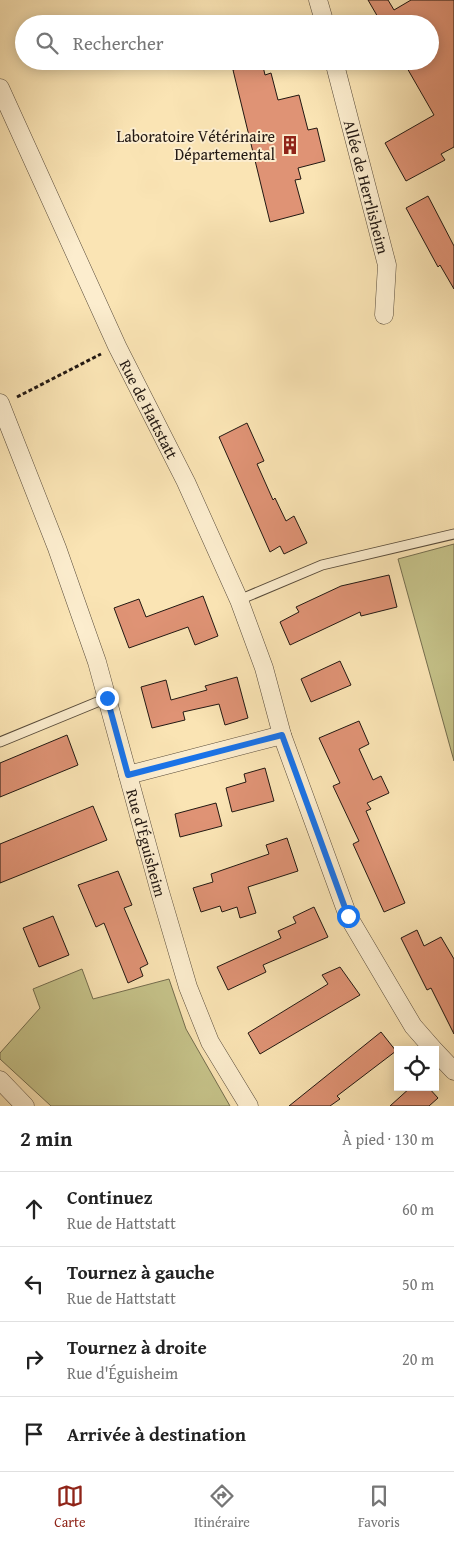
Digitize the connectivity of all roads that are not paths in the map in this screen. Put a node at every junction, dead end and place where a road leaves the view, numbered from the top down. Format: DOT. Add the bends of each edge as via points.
graph roads {
  1 [pos="318,0"];
  2 [pos="322,15"];
  3 [pos="336,70"];
  4 [pos="0,88"];
  5 [pos="384,315"];
  6 [pos="0,404"];
  7 [pos="454,534"];
  8 [pos="239,600"];
  9 [pos="107,698"];
  10 [pos="282,735"];
  11 [pos="0,742"];
  12 [pos="128,775"];
  13 [pos="431,1046"];
  14 [pos="439,1054"];
  15 [pos="454,1071"];
  16 [pos="0,1080"];
  17 [pos="25,1106"];
  18 [pos="249,1106"];
  1 -- 2 [label="street"];
  3 -- 5 [label="street, Allée de Herrlisheim" via="387,265"];
  4 -- 8 [label="street, Rue de Hattstatt" via="117,346 186,482"];
  6 -- 9 [label="street, Rue d'Éguisheim" via="58,548"];
  7 -- 8 [label="lane" via="322,565"];
  8 -- 10 [label="street, Rue de Hattstatt" via="264,668"];
  9 -- 11 [label="lane"];
  9 -- 12 [label="street, Rue d'Éguisheim"];
  10 -- 12 [label="street"];
  10 -- 13 [label="street, Rue de Hattstatt" via="348,916 413,1026"];
  12 -- 18 [label="street, Rue d'Éguisheim" via="188,987 210,1042"];
  14 -- 15 [label="street, Rue de Hattstatt"];
  16 -- 17 [label="street"];
}
